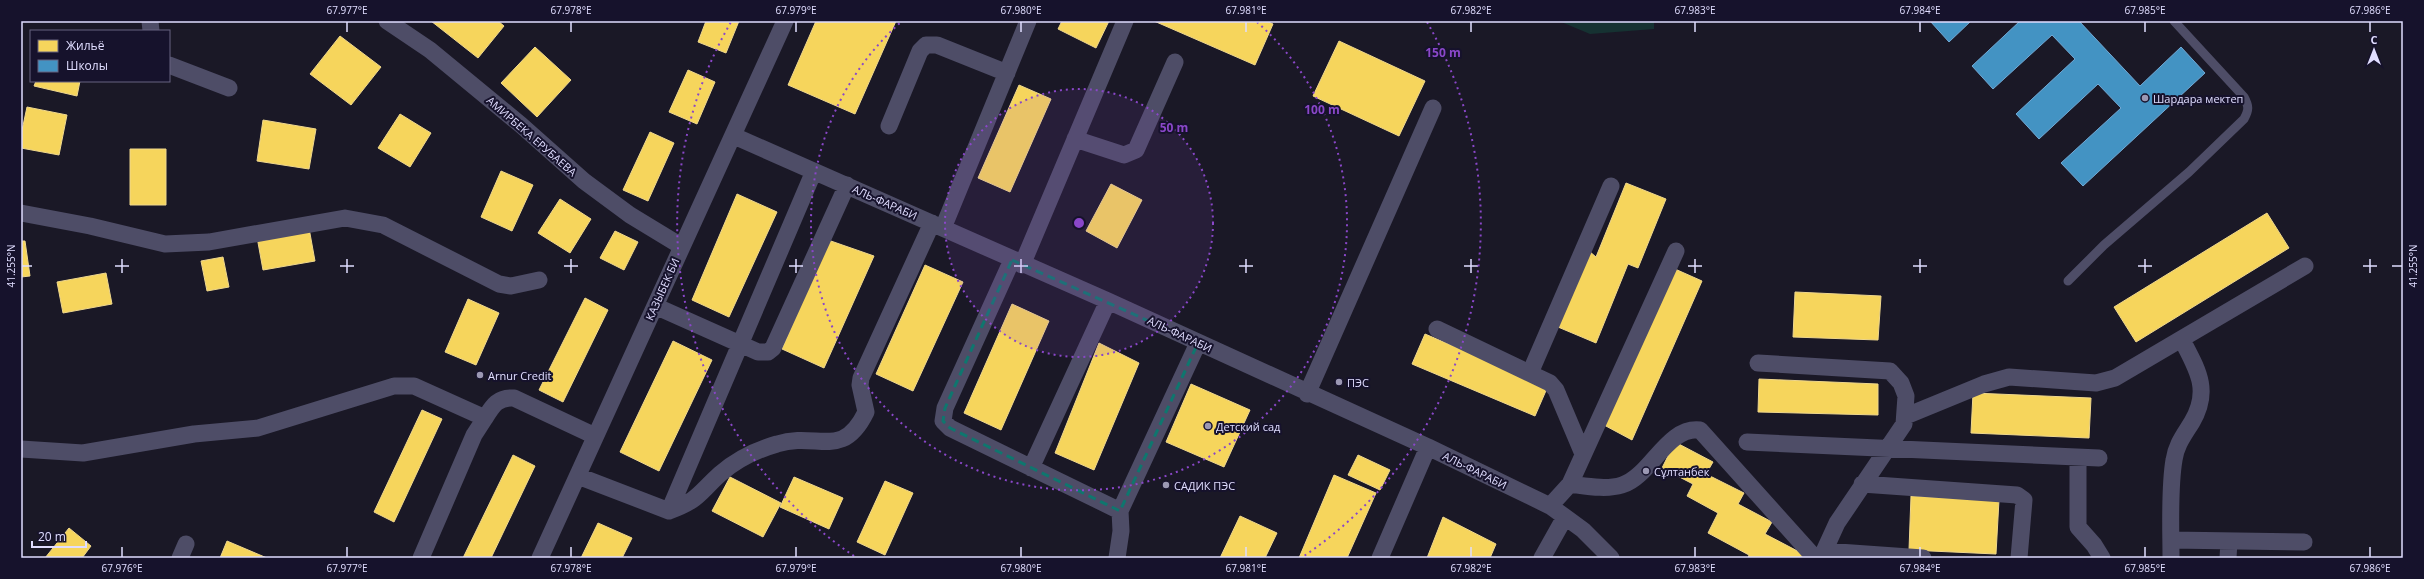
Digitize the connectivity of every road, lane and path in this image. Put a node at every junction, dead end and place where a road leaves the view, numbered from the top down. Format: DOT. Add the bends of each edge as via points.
graph roads {
  1 [pos="387,21"];
  2 [pos="785,21"];
  3 [pos="1028,21"];
  4 [pos="1125,21"];
  5 [pos="2174,21"];
  6 [pos="1175,62"];
  7 [pos="170,65"];
  8 [pos="1007,73"];
  9 [pos="229,88"];
  10 [pos="1433,108"];
  11 [pos="889,126"];
  12 [pos="734,136"];
  13 [pos="1075,139"];
  14 [pos="814,171"];
  15 [pos="847,185"];
  16 [pos="1611,186"];
  17 [pos="21,213"];
  18 [pos="938,226"];
  19 [pos="681,246"];
  20 [pos="1676,251"];
  21 [pos="1017,263"];
  22 [pos="2305,266"];
  23 [pos="538,280"];
  24 [pos="2068,281"];
  25 [pos="1108,301"];
  26 [pos="654,306"];
  27 [pos="1437,329"];
  28 [pos="2182,340"];
  29 [pos="1198,343"];
  30 [pos="740,344"];
  31 [pos="1758,363"];
  32 [pos="1530,373"];
  33 [pos="1307,394"];
  34 [pos="1906,416"];
  35 [pos="485,418"];
  36 [pos="595,436"];
  37 [pos="1747,442"];
  38 [pos="1428,447"];
  39 [pos="1887,449"];
  40 [pos="21,450"];
  41 [pos="1584,454"];
  42 [pos="2078,458"];
  43 [pos="2098,458"];
  44 [pos="1031,468"];
  45 [pos="578,476"];
  46 [pos="1570,484"];
  47 [pos="1862,484"];
  48 [pos="1550,506"];
  49 [pos="669,511"];
  50 [pos="1120,512"];
  51 [pos="1565,517"];
  52 [pos="2171,540"];
  53 [pos="2229,541"];
  54 [pos="2304,542"];
  55 [pos="1820,556"];
  56 [pos="1538,557"];
  57 [pos="421,558"];
  58 [pos="540,558"];
  59 [pos="1117,558"];
  60 [pos="1380,558"];
  61 [pos="1611,558"];
  62 [pos="1922,558"];
  63 [pos="2019,558"];
  64 [pos="2102,558"];
  65 [pos="2171,558"];
  66 [pos="2228,558"];
  1 -- 19 [label="street, АМИРБЕКА ЕРУБАЕВА" via="430,50 584,181 630,215"];
  2 -- 12 [label="street, КАЗЫБЕК БИ"];
  3 -- 8 [label="street"];
  4 -- 13 [label="street"];
  5 -- 24 [label="lane" via="2244,97 2248,112 2244,119 2189,172 2104,245"];
  6 -- 13 [label="street" via="1136,150 1124,156"];
  7 -- 9 [label="street"];
  8 -- 11 [label="street" via="937,45 926,45 920,51"];
  8 -- 18 [label="street"];
  10 -- 33 [label="street"];
  12 -- 14 [label="street, АЛЬ-ФАРАБИ"];
  12 -- 19 [label="street, КАЗЫБЕК БИ"];
  13 -- 21 [label="street"];
  14 -- 15 [label="street, АЛЬ-ФАРАБИ"];
  14 -- 30 [label="street"];
  15 -- 18 [label="street, АЛЬ-ФАРАБИ"];
  15 -- 30 [label="street" via="774,348 768,352 758,352"];
  16 -- 32 [label="street"];
  17 -- 23 [label="street" via="165,244 209,242 345,218 383,225 499,284 511,286"];
  18 -- 21 [label="street, АЛЬ-ФАРАБИ"];
  18 -- 49 [label="street" via="861,378 860,385 866,412 853,434 834,442 796,438 749,454 721,474 699,497"];
  19 -- 26 [label="street, КАЗЫБЕК БИ"];
  20 -- 41 [label="street"];
  21 -- 25 [label="street, АЛЬ-ФАРАБИ"];
  21 -- 44 [label="street" via="945,408 943,421 950,428"];
  22 -- 28 [label="street"];
  25 -- 29 [label="street, АЛЬ-ФАРАБИ"];
  25 -- 44 [label="street"];
  26 -- 30 [label="street"];
  26 -- 36 [label="street, КАЗЫБЕК БИ"];
  27 -- 32 [label="street"];
  28 -- 34 [label="street" via="2114,378 2096,383 2009,376"];
  28 -- 52 [label="street" via="2200,373 2201,401 2175,451"];
  29 -- 33 [label="street, АЛЬ-ФАРАБИ"];
  29 -- 50 [label="street"];
  30 -- 49 [label="street"];
  31 -- 34 [label="street" via="1890,372 1901,383 1906,396"];
  32 -- 41 [label="street" via="1550,383 1556,390"];
  33 -- 38 [label="street, АЛЬ-ФАРАБИ"];
  34 -- 39 [label="street" via="1904,424"];
  35 -- 36 [label="street" via="495,403 503,397 514,398"];
  35 -- 40 [label="street" via="414,386 394,386 258,428 194,434 83,453"];
  35 -- 57 [label="street" via="474,435"];
  36 -- 45 [label="street, КАЗЫБЕК БИ"];
  37 -- 39 [label="street"];
  38 -- 48 [label="street, АЛЬ-ФАРАБИ"];
  38 -- 60 [label="street"];
  39 -- 42 [label="street"];
  39 -- 47 [label="street"];
  41 -- 46 [label="street"];
  42 -- 43 [label="street"];
  42 -- 64 [label="street" via="2078,527"];
  44 -- 50 [label="street"];
  45 -- 49 [label="street"];
  45 -- 58 [label="street, КАЗЫБЕК БИ"];
  46 -- 48 [label="street"];
  46 -- 55 [label="street" via="1601,487 1622,485 1635,479 1647,464 1682,432 1700,430"];
  47 -- 55 [label="street"];
  47 -- 63 [label="street" via="2017,495 2024,500"];
  48 -- 51 [label="street, АЛЬ-ФАРАБИ"];
  50 -- 59 [label="street" via="1122,531"];
  51 -- 56 [label="street"];
  51 -- 61 [label="street, АЛЬ-ФАРАБИ" via="1583,530"];
  52 -- 53 [label="street"];
  52 -- 65 [label="street"];
  53 -- 54 [label="street"];
  53 -- 66 [label="street"];
  55 -- 62 [label="street"];
}
